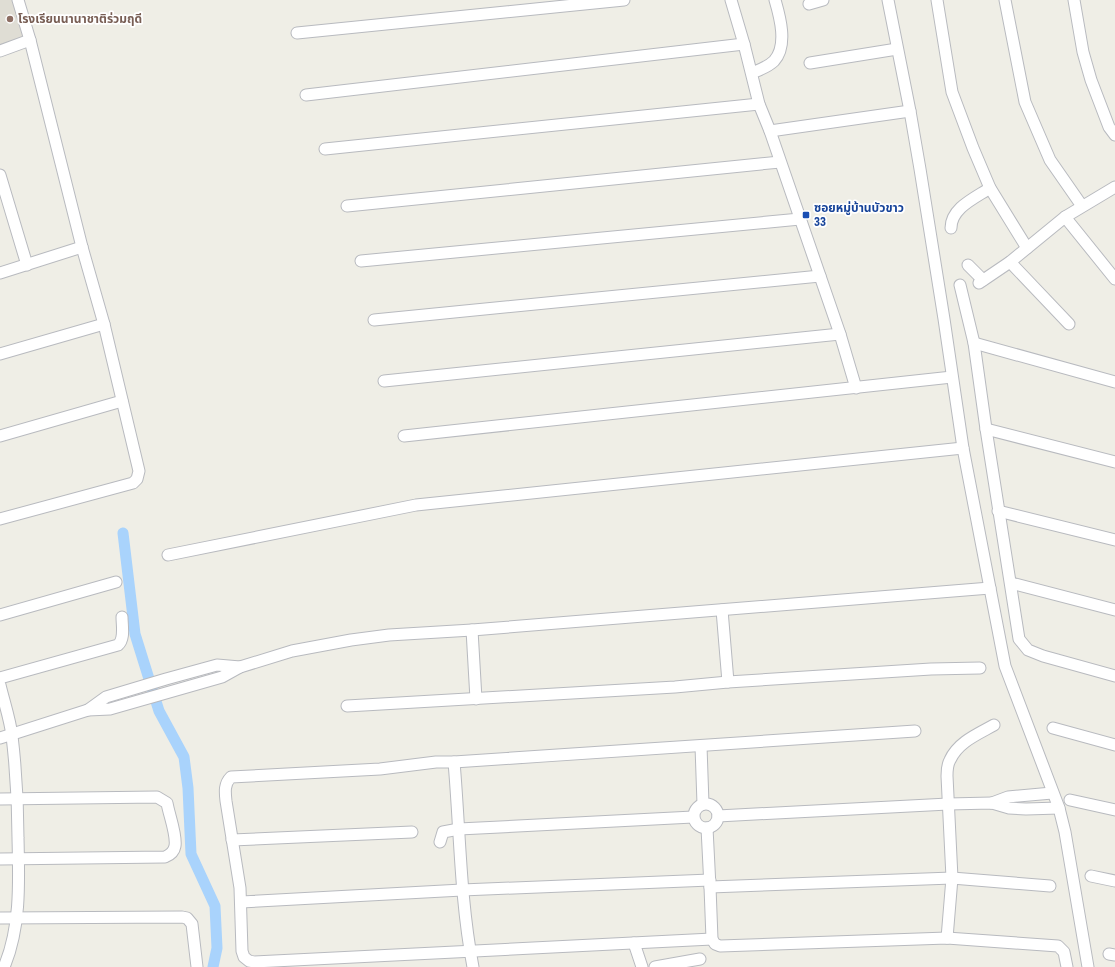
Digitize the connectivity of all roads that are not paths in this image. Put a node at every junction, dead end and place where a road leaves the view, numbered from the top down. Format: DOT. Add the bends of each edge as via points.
graph roads {
  1 [pos="18,0"];
  2 [pos="624,0"];
  3 [pos="731,0"];
  4 [pos="775,0"];
  5 [pos="823,0"];
  6 [pos="888,0"];
  7 [pos="937,0"];
  8 [pos="1005,0"];
  9 [pos="1074,0"];
  10 [pos="809,4"];
  11 [pos="297,33"];
  12 [pos="30,40"];
  13 [pos="744,44"];
  14 [pos="897,49"];
  15 [pos="0,50"];
  16 [pos="810,63"];
  17 [pos="752,74"];
  18 [pos="306,95"];
  19 [pos="759,104"];
  20 [pos="910,111"];
  21 [pos="770,131"];
  22 [pos="1115,135"];
  23 [pos="325,149"];
  24 [pos="780,162"];
  25 [pos="0,175"];
  26 [pos="1115,186"];
  27 [pos="990,188"];
  28 [pos="347,206"];
  29 [pos="1082,206"];
  30 [pos="1065,217"];
  31 [pos="800,219"];
  32 [pos="951,228"];
  33 [pos="82,247"];
  34 [pos="1027,248"];
  35 [pos="360,261"];
  36 [pos="1010,262"];
  37 [pos="26,265"];
  38 [pos="968,265"];
  39 [pos="0,273"];
  40 [pos="820,276"];
  41 [pos="1115,278"];
  42 [pos="960,285"];
  43 [pos="374,320"];
  44 [pos="104,324"];
  45 [pos="1069,324"];
  46 [pos="840,334"];
  47 [pos="974,343"];
  48 [pos="0,354"];
  49 [pos="952,377"];
  50 [pos="384,381"];
  51 [pos="1115,382"];
  52 [pos="856,388"];
  53 [pos="122,401"];
  54 [pos="986,429"];
  55 [pos="0,436"];
  56 [pos="404,436"];
  57 [pos="963,448"];
  58 [pos="1115,462"];
  59 [pos="998,510"];
  60 [pos="0,519"];
  61 [pos="1115,540"];
  62 [pos="168,555"];
  63 [pos="116,582"];
  64 [pos="1011,583"];
  65 [pos="990,588"];
  66 [pos="722,610"];
  67 [pos="1115,610"];
  68 [pos="0,615"];
  69 [pos="122,617"];
  70 [pos="472,630"];
  71 [pos="240,667"];
  72 [pos="980,668"];
  73 [pos="1115,676"];
  74 [pos="0,678"];
  75 [pos="728,682"];
  76 [pos="0,685"];
  77 [pos="476,699"];
  78 [pos="347,706"];
  79 [pos="88,710"];
  80 [pos="994,725"];
  81 [pos="1053,728"];
  82 [pos="915,731"];
  83 [pos="12,734"];
  84 [pos="0,738"];
  85 [pos="1115,745"];
  86 [pos="701,746"];
  87 [pos="454,762"];
  88 [pos="1052,793"];
  89 [pos="0,799"];
  90 [pos="17,799"];
  91 [pos="1070,800"];
  92 [pos="992,803"];
  93 [pos="703,804"];
  94 [pos="948,804"];
  95 [pos="1059,808"];
  96 [pos="1115,810"];
  97 [pos="718,816"];
  98 [pos="693,817"];
  99 [pos="707,828"];
  100 [pos="460,829"];
  101 [pos="412,832"];
  102 [pos="232,840"];
  103 [pos="440,842"];
  104 [pos="0,858"];
  105 [pos="19,858"];
  106 [pos="1091,876"];
  107 [pos="952,878"];
  108 [pos="1115,881"];
  109 [pos="710,883"];
  110 [pos="1050,886"];
  111 [pos="462,890"];
  112 [pos="241,902"];
  113 [pos="0,918"];
  114 [pos="18,918"];
  115 [pos="947,938"];
  116 [pos="712,939"];
  117 [pos="634,943"];
  118 [pos="470,950"];
  119 [pos="700,959"];
  120 [pos="4,967"];
  121 [pos="197,967"];
  122 [pos="473,967"];
  123 [pos="642,967"];
  124 [pos="655,967"];
  125 [pos="1067,967"];
  126 [pos="1088,967"];
  1 -- 12 [label="street"];
  2 -- 11 [label="street"];
  3 -- 13 [label="street"];
  4 -- 17 [label="street" via="782,26 777,57"];
  5 -- 10 [label="street"];
  6 -- 14 [label="street"];
  7 -- 27 [label="street" via="952,92 972,148"];
  8 -- 29 [label="street" via="1025,102 1050,160"];
  9 -- 22 [label="street" via="1083,52 1091,80"];
  12 -- 15 [label="street"];
  12 -- 33 [label="street"];
  13 -- 17 [label="street"];
  13 -- 18 [label="street"];
  14 -- 16 [label="street"];
  14 -- 20 [label="street"];
  17 -- 19 [label="street"];
  19 -- 21 [label="street"];
  19 -- 23 [label="street"];
  20 -- 21 [label="street"];
  20 -- 49 [label="street"];
  21 -- 24 [label="street"];
  24 -- 28 [label="street"];
  24 -- 31 [label="street"];
  25 -- 37 [label="street"];
  26 -- 29 [label="street"];
  27 -- 32 [label="street" via="954,214"];
  27 -- 34 [label="street"];
  29 -- 30 [label="street"];
  30 -- 34 [label="street"];
  30 -- 41 [label="street"];
  31 -- 35 [label="street"];
  31 -- 40 [label="street"];
  33 -- 37 [label="street"];
  33 -- 44 [label="street"];
  34 -- 36 [label="street"];
  36 -- 38 [label="street" via="981,281"];
  36 -- 45 [label="street"];
  37 -- 39 [label="street"];
  40 -- 43 [label="street"];
  40 -- 46 [label="street"];
  42 -- 47 [label="street"];
  44 -- 48 [label="street"];
  44 -- 53 [label="street"];
  46 -- 50 [label="street"];
  46 -- 52 [label="street"];
  47 -- 51 [label="street"];
  47 -- 54 [label="street"];
  49 -- 52 [label="street"];
  49 -- 57 [label="street"];
  52 -- 56 [label="street"];
  53 -- 55 [label="street"];
  53 -- 60 [label="street" via="139,471 133,483"];
  54 -- 58 [label="street"];
  54 -- 59 [label="street"];
  57 -- 62 [label="street" via="416,505"];
  57 -- 65 [label="street"];
  59 -- 61 [label="street"];
  59 -- 64 [label="street"];
  63 -- 68 [label="street"];
  64 -- 67 [label="street"];
  64 -- 73 [label="street" via="1019,639 1028,650"];
  65 -- 66 [label="street"];
  65 -- 88 [label="street" via="1005,666"];
  66 -- 70 [label="street"];
  66 -- 75 [label="street"];
  69 -- 74 [label="street" via="122,638 118,645"];
  70 -- 71 [label="street" via="351,640 292,651"];
  70 -- 77 [label="street"];
  71 -- 79 [label="street" via="222,677 110,710"];
  71 -- 79 [label="street" via="217,665 106,697"];
  72 -- 75 [label="street"];
  75 -- 77 [label="street"];
  76 -- 83 [label="street"];
  77 -- 78 [label="street"];
  79 -- 83 [label="street"];
  80 -- 94 [label="street" via="973,736 954,752 947,776"];
  81 -- 85 [label="street"];
  82 -- 86 [label="street"];
  83 -- 84 [label="street"];
  83 -- 90 [label="street"];
  86 -- 87 [label="street"];
  86 -- 93 [label="street"];
  87 -- 100 [label="street"];
  87 -- 102 [label="street" via="380,769 231,777 225,788"];
  88 -- 92 [label="street" via="1008,797"];
  88 -- 95 [label="street"];
  89 -- 90 [label="street"];
  90 -- 105 [label="street"];
  90 -- 105 [label="street" via="157,797 166,803 175,838 175,846 170,855 165,857"];
  91 -- 96 [label="street"];
  92 -- 94 [label="street"];
  92 -- 95 [label="street" via="1009,808"];
  93 -- 97 [label="street" via="714,806"];
  93 -- 98 [label="street" via="696,808"];
  94 -- 97 [label="street"];
  94 -- 107 [label="street"];
  95 -- 126 [label="street"];
  97 -- 99 [label="street" via="715,825"];
  98 -- 99 [label="street" via="698,826"];
  98 -- 100 [label="street"];
  99 -- 109 [label="street"];
  100 -- 103 [label="street" via="443,832"];
  100 -- 111 [label="street"];
  101 -- 102 [label="street"];
  102 -- 112 [label="street"];
  104 -- 105 [label="street"];
  105 -- 114 [label="street"];
  106 -- 108 [label="street"];
  107 -- 109 [label="street"];
  107 -- 110 [label="street"];
  107 -- 115 [label="street"];
  109 -- 111 [label="street"];
  109 -- 116 [label="street"];
  111 -- 112 [label="street"];
  111 -- 118 [label="street"];
  112 -- 118 [label="street" via="242,951 249,961"];
  113 -- 114 [label="street"];
  114 -- 120 [label="street"];
  114 -- 121 [label="street" via="187,918 192,924"];
  115 -- 116 [label="street" via="720,946"];
  115 -- 125 [label="street" via="1058,946 1064,952"];
  116 -- 117 [label="street"];
  117 -- 118 [label="street"];
  117 -- 123 [label="street"];
  118 -- 122 [label="street"];
  119 -- 124 [label="street"];
}
